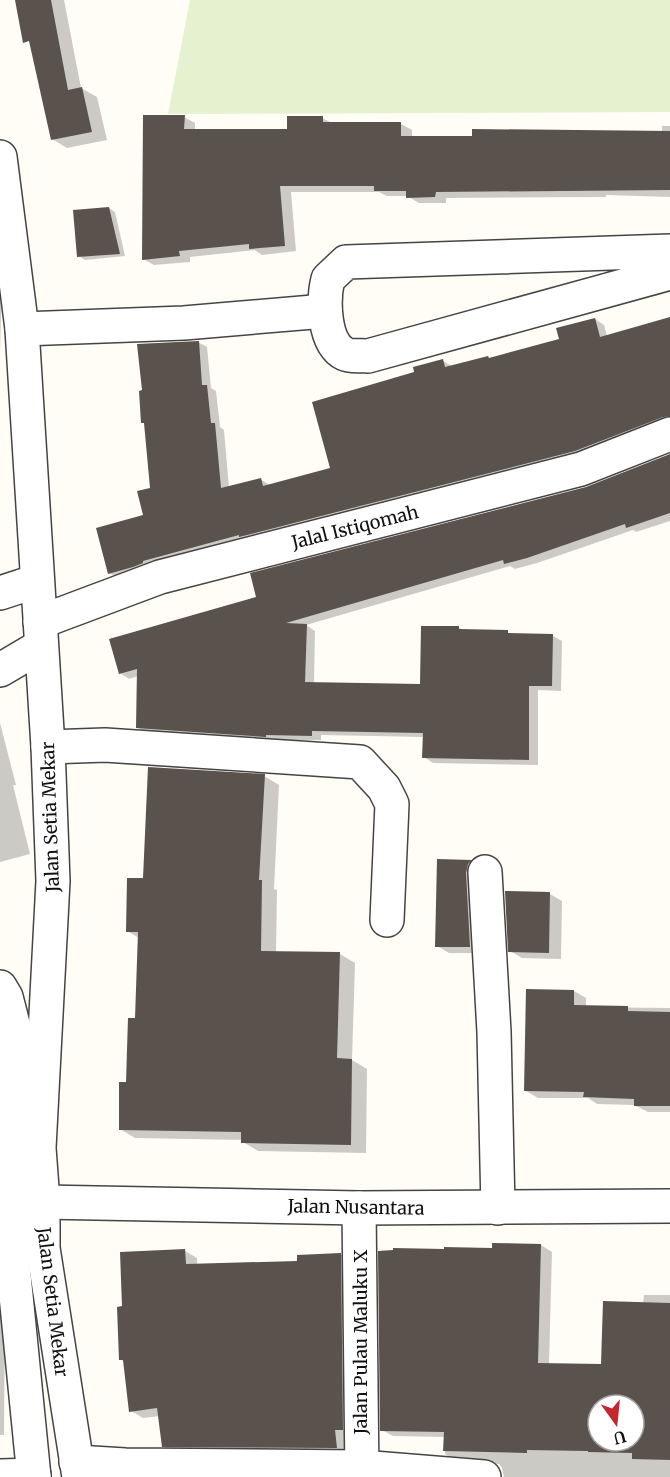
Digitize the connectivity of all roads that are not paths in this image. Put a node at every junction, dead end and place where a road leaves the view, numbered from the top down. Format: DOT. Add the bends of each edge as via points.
graph roads {
  1 [pos="1,168"];
  2 [pos="670,251"];
  3 [pos="670,273"];
  4 [pos="325,310"];
  5 [pos="22,329"];
  6 [pos="670,434"];
  7 [pos="37,582"];
  8 [pos="0,593"];
  9 [pos="41,634"];
  10 [pos="0,670"];
  11 [pos="48,747"];
  12 [pos="485,872"];
  13 [pos="387,920"];
  14 [pos="0,987"];
  15 [pos="43,1202"];
  16 [pos="670,1206"];
  17 [pos="359,1208"];
  18 [pos="498,1208"];
  19 [pos="6,1255"];
  20 [pos="77,1470"];
  21 [pos="361,1472"];
  22 [pos="0,1476"];
  23 [pos="34,1476"];
  24 [pos="484,1477"];
  1 -- 5 [label="street, Jalan Setia Mekar"];
  2 -- 4 [label="street" via="346,262 328,279"];
  3 -- 4 [label="street" via="369,356 347,355 337,348"];
  4 -- 5 [label="street" via="184,323"];
  5 -- 7 [label="street, Jalan Setia Mekar"];
  6 -- 9 [label="street, Jalal Istiqomah" via="580,469 160,577"];
  7 -- 8 [label="street"];
  7 -- 9 [label="street, Jalan Setia Mekar"];
  9 -- 10 [label="street, Jalal Istiqomah"];
  9 -- 11 [label="street, Jalan Setia Mekar"];
  11 -- 13 [label="street" via="105,745 360,762 384,788 392,804"];
  11 -- 15 [label="street, Jalan Setia Mekar" via="53,881 39,1148"];
  12 -- 18 [label="street"];
  14 -- 19 [label="street" via="13,1024"];
  15 -- 17 [label="street, Jalan Nusantara"];
  15 -- 20 [label="street, Jalan Setia Mekar" via="43,1248"];
  16 -- 18 [label="street, Jalan Nusantara"];
  17 -- 18 [label="street, Jalan Nusantara"];
  17 -- 21 [label="street, Jalan Pulau Maluku X"];
  19 -- 23 [label="street"];
  20 -- 21 [label="street" via="125,1465"];
  21 -- 24 [label="street"];
  22 -- 23 [label="street"];
}
